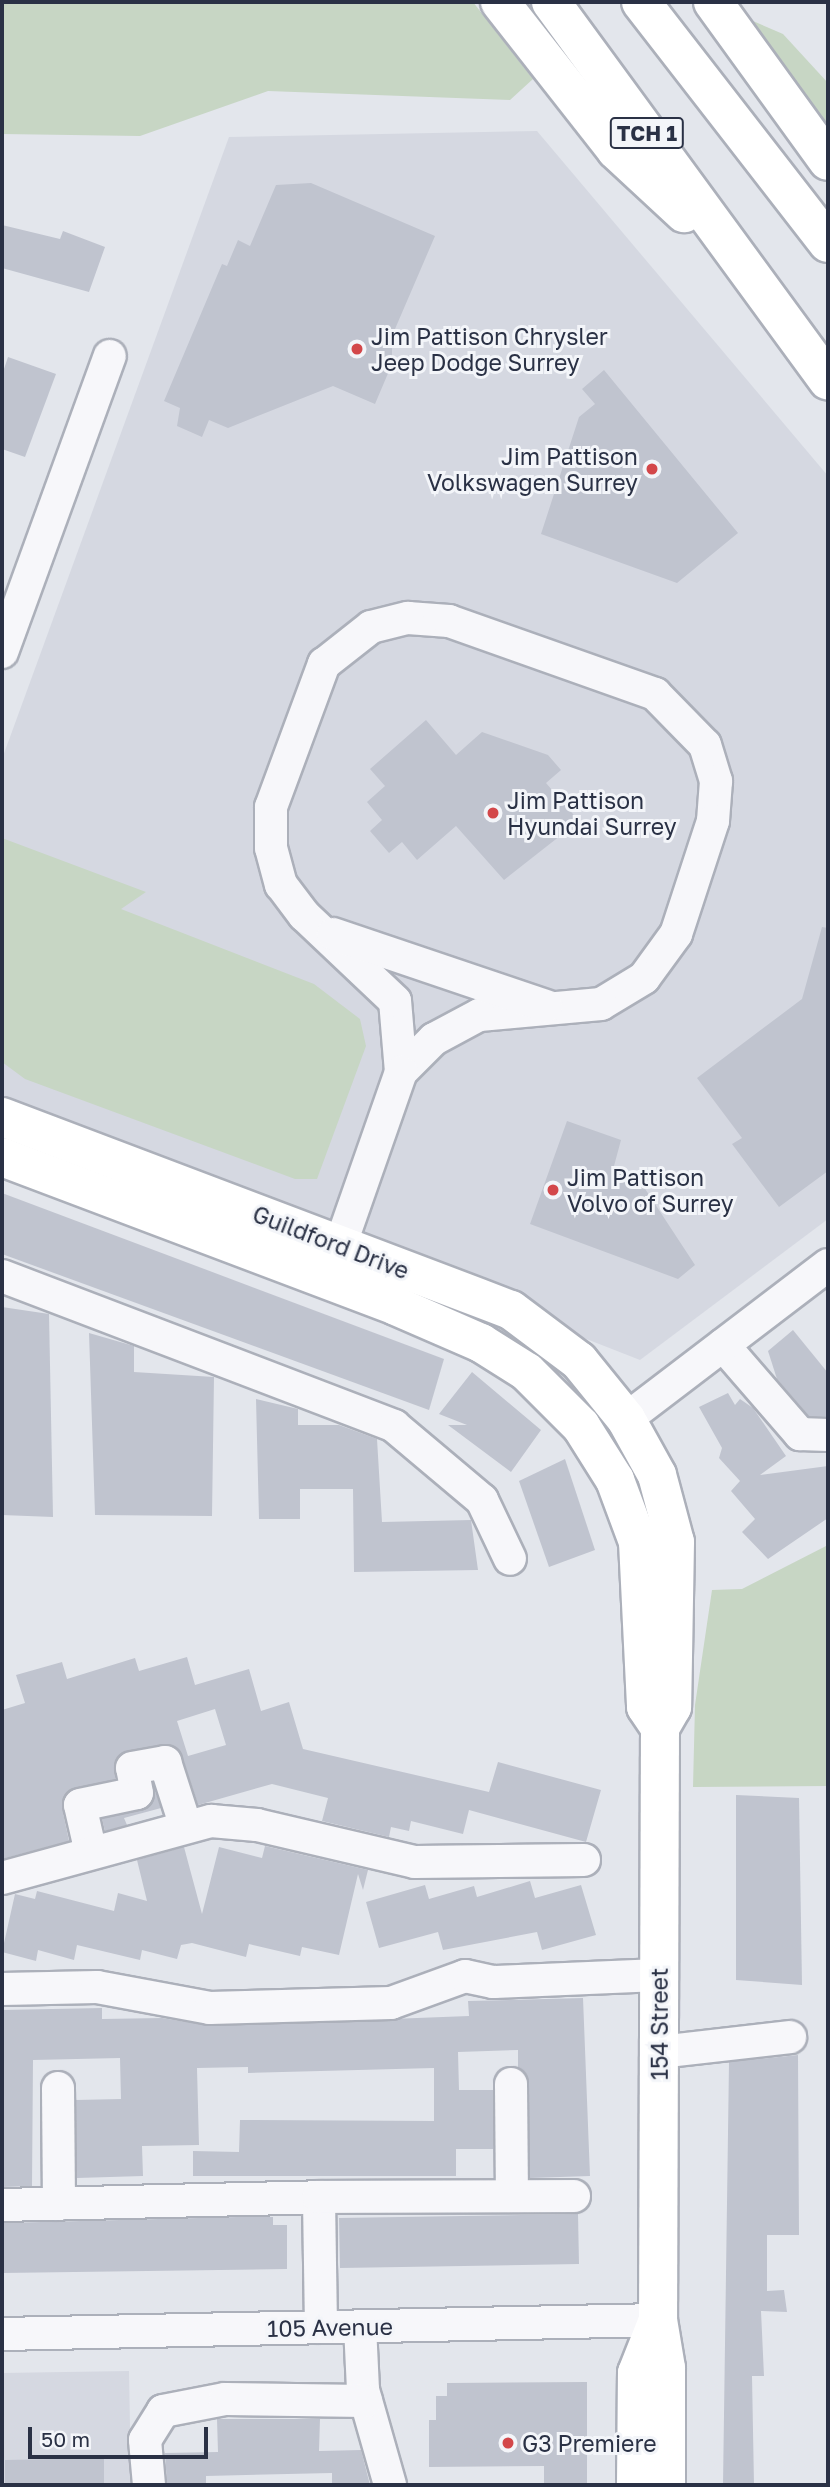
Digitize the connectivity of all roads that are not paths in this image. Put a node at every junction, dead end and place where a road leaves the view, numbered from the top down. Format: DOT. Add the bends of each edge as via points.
graph roads {
  1 [pos="500,2"];
  2 [pos="551,2"];
  3 [pos="641,2"];
  4 [pos="713,2"];
  5 [pos="828,161"];
  6 [pos="828,243"];
  7 [pos="741,265"];
  8 [pos="110,356"];
  9 [pos="828,381"];
  10 [pos="2,652"];
  11 [pos="328,932"];
  12 [pos="554,1008"];
  13 [pos="401,1072"];
  14 [pos="2,1117"];
  15 [pos="2,1157"];
  16 [pos="334,1263"];
  17 [pos="828,1265"];
  18 [pos="2,1276"];
  19 [pos="723,1345"];
  20 [pos="626,1419"];
  21 [pos="581,1426"];
  22 [pos="828,1436"];
  23 [pos="510,1559"];
  24 [pos="660,1728"];
  25 [pos="186,1827"];
  26 [pos="91,1853"];
  27 [pos="584,1860"];
  28 [pos="2,1878"];
  29 [pos="659,1975"];
  30 [pos="2,1989"];
  31 [pos="790,2037"];
  32 [pos="659,2052"];
  33 [pos="511,2084"];
  34 [pos="58,2088"];
  35 [pos="512,2196"];
  36 [pos="574,2196"];
  37 [pos="318,2197"];
  38 [pos="59,2204"];
  39 [pos="2,2205"];
  40 [pos="657,2320"];
  41 [pos="360,2326"];
  42 [pos="321,2327"];
  43 [pos="2,2334"];
  44 [pos="366,2401"];
  45 [pos="149,2485"];
  46 [pos="390,2485"];
  47 [pos="636,2485"];
  48 [pos="666,2485"];
  1 -- 7 [label="main road" via="616,150"];
  2 -- 7 [label="main road, TCH 1"];
  3 -- 6 [label="main road"];
  4 -- 5 [label="main road"];
  7 -- 9 [label="main road, TCH 1"];
  8 -- 10 [label="street"];
  11 -- 12 [label="street"];
  11 -- 12 [label="street" via="304,915 281,885 271,848 271,807 314,684 336,650 371,627 408,618 449,621 655,694 705,745 716,780 713,821 665,955 627,991 601,1004"];
  11 -- 13 [label="street" via="395,1001"];
  12 -- 13 [label="street" via="479,1016 434,1039"];
  13 -- 16 [label="street"];
  14 -- 16 [label="main road, Guildford Drive"];
  15 -- 16 [label="main road, Guildford Drive"];
  16 -- 20 [label="main road, Guildford Drive" via="512,1310 579,1361"];
  16 -- 21 [label="main road, Guildford Drive" via="527,1373"];
  17 -- 19 [label="street"];
  18 -- 23 [label="street" via="394,1426 482,1500"];
  19 -- 20 [label="street"];
  19 -- 22 [label="street" via="800,1434"];
  20 -- 24 [label="main road, 154 Street" via="657,1475 676,1542 672,1707"];
  21 -- 24 [label="main road, 154 Street" via="615,1480 638,1542 646,1707"];
  24 -- 29 [label="main road, 154 Street"];
  25 -- 26 [label="street"];
  25 -- 26 [label="street" via="165,1762 132,1768 137,1793 80,1805"];
  25 -- 27 [label="street" via="257,1825 446,1865"];
  26 -- 28 [label="street"];
  29 -- 30 [label="street" via="493,1982 465,1976 391,2003 210,2008 97,1987"];
  29 -- 32 [label="main road, 154 Street"];
  31 -- 32 [label="street"];
  32 -- 40 [label="main road, 154 Street"];
  33 -- 35 [label="street"];
  34 -- 38 [label="street"];
  35 -- 36 [label="street"];
  35 -- 37 [label="street"];
  37 -- 38 [label="street"];
  37 -- 42 [label="street"];
  38 -- 39 [label="street"];
  40 -- 41 [label="street, 105 Avenue"];
  40 -- 47 [label="main road, 154 Street" via="637,2373"];
  40 -- 48 [label="main road, 154 Street" via="666,2368"];
  41 -- 42 [label="street, 105 Avenue"];
  41 -- 44 [label="street"];
  42 -- 43 [label="street, 105 Avenue"];
  44 -- 45 [label="street" via="225,2399 163,2411 145,2440"];
  44 -- 46 [label="street"];
}
